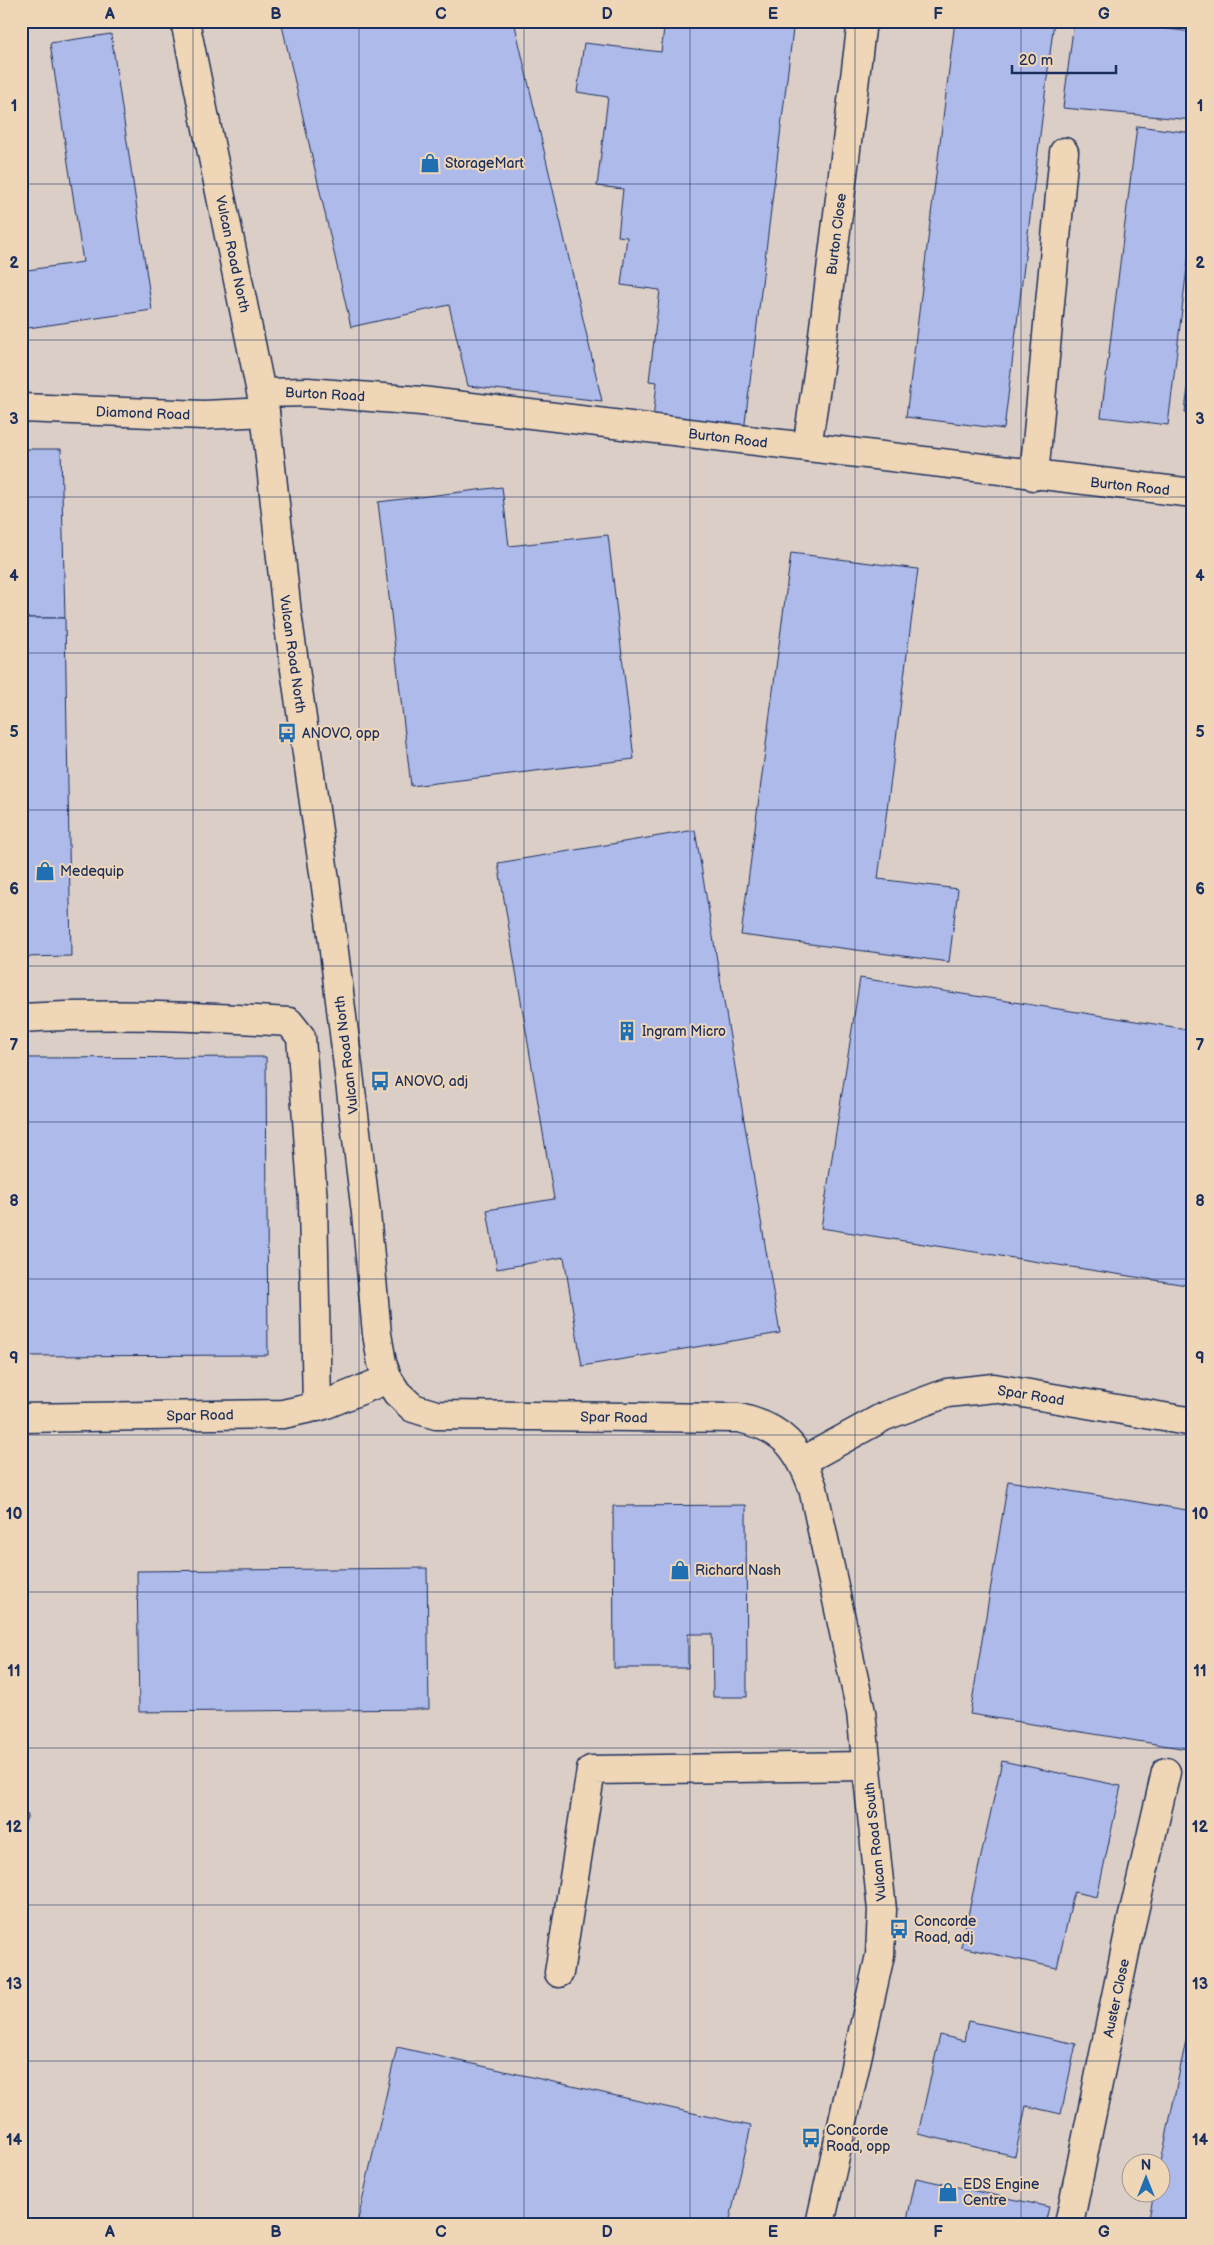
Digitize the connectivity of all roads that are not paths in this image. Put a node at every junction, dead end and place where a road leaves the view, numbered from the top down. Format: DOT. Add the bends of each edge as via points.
graph roads {
  1 [pos="185,21"];
  2 [pos="862,21"];
  3 [pos="1064,152"];
  4 [pos="264,402"];
  5 [pos="21,408"];
  6 [pos="808,447"];
  7 [pos="1034,476"];
  8 [pos="1193,493"];
  9 [pos="21,1018"];
  10 [pos="388,1379"];
  11 [pos="317,1407"];
  12 [pos="21,1418"];
  13 [pos="1193,1422"];
  14 [pos="803,1462"];
  15 [pos="867,1766"];
  16 [pos="1166,1772"];
  17 [pos="559,1973"];
  18 [pos="820,2224"];
  19 [pos="1069,2224"];
  1 -- 4 [label="street, Vulcan Road North"];
  2 -- 6 [label="street, Burton Close"];
  3 -- 7 [label="street"];
  4 -- 5 [label="street, Diamond Road" via="204,415"];
  4 -- 6 [label="street, Burton Road" via="308,392 420,401"];
  4 -- 10 [label="street, Vulcan Road North" via="287,613 327,894 366,1213 377,1334"];
  6 -- 7 [label="street, Burton Road"];
  7 -- 8 [label="street, Burton Road"];
  9 -- 11 [label="street" via="76,1015 250,1019 289,1022 301,1037 313,1202"];
  10 -- 11 [label="street, Spar Road"];
  10 -- 14 [label="street, Spar Road" via="413,1408 436,1414 740,1418 760,1423 782,1437"];
  11 -- 12 [label="street, Spar Road" via="283,1414"];
  13 -- 14 [label="street, Spar Road" via="994,1388 947,1393 885,1416"];
  14 -- 15 [label="street, Vulcan Road South" via="814,1488 861,1712"];
  15 -- 17 [label="street" via="592,1770"];
  15 -- 18 [label="street, Vulcan Road South" via="882,1910 880,1955"];
  16 -- 19 [label="street, Auster Close"];
}
